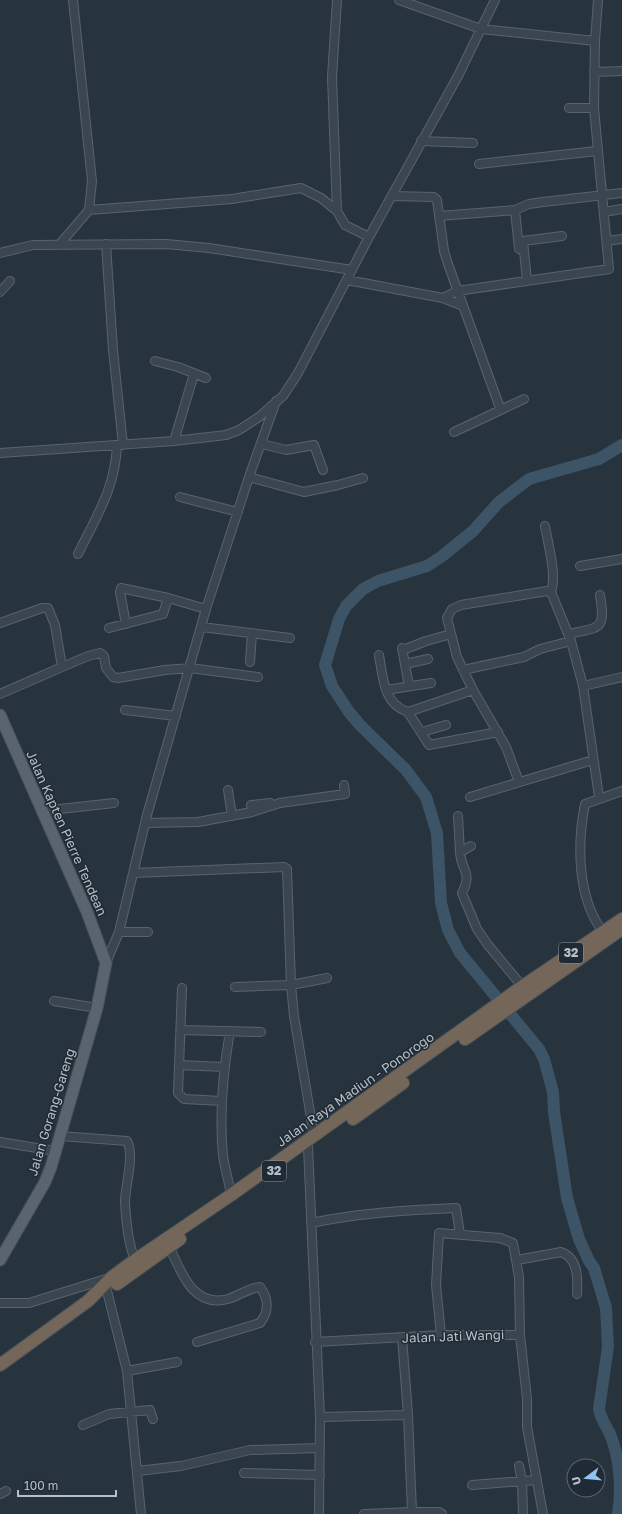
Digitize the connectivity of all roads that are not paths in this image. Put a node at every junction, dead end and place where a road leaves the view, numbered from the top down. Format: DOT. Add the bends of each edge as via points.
graph roads {
  1 [pos="73,0"];
  2 [pos="337,0"];
  3 [pos="400,0"];
  4 [pos="495,0"];
  5 [pos="598,0"];
  6 [pos="481,29"];
  7 [pos="595,42"];
  8 [pos="622,71"];
  9 [pos="594,72"];
  10 [pos="569,108"];
  11 [pos="594,108"];
  12 [pos="421,141"];
  13 [pos="473,143"];
  14 [pos="597,151"];
  15 [pos="479,164"];
  16 [pos="622,193"];
  17 [pos="393,196"];
  18 [pos="601,196"];
  19 [pos="622,209"];
  20 [pos="89,210"];
  21 [pos="515,210"];
  22 [pos="337,211"];
  23 [pos="604,212"];
  24 [pos="439,216"];
  25 [pos="562,236"];
  26 [pos="369,237"];
  27 [pos="622,239"];
  28 [pos="606,241"];
  29 [pos="106,244"];
  30 [pos="59,245"];
  31 [pos="0,253"];
  32 [pos="352,270"];
  33 [pos="347,280"];
  34 [pos="10,281"];
  35 [pos="525,281"];
  36 [pos="457,291"];
  37 [pos="0,292"];
  38 [pos="443,298"];
  39 [pos="463,306"];
  40 [pos="154,361"];
  41 [pos="194,374"];
  42 [pos="206,378"];
  43 [pos="524,399"];
  44 [pos="276,401"];
  45 [pos="500,408"];
  46 [pos="454,432"];
  47 [pos="174,441"];
  48 [pos="262,444"];
  49 [pos="120,445"];
  50 [pos="0,453"];
  51 [pos="323,470"];
  52 [pos="249,477"];
  53 [pos="362,478"];
  54 [pos="180,497"];
  55 [pos="238,512"];
  56 [pos="545,526"];
  57 [pos="78,554"];
  58 [pos="622,559"];
  59 [pos="580,566"];
  60 [pos="550,592"];
  61 [pos="600,595"];
  62 [pos="168,598"];
  63 [pos="206,609"];
  64 [pos="0,623"];
  65 [pos="126,624"];
  66 [pos="202,627"];
  67 [pos="109,628"];
  68 [pos="252,634"];
  69 [pos="451,634"];
  70 [pos="290,638"];
  71 [pos="570,638"];
  72 [pos="379,655"];
  73 [pos="428,659"];
  74 [pos="250,662"];
  75 [pos="405,664"];
  76 [pos="62,668"];
  77 [pos="190,668"];
  78 [pos="463,670"];
  79 [pos="258,677"];
  80 [pos="622,677"];
  81 [pos="431,683"];
  82 [pos="409,686"];
  83 [pos="583,686"];
  84 [pos="386,690"];
  85 [pos="473,690"];
  86 [pos="0,694"];
  87 [pos="125,710"];
  88 [pos="408,712"];
  89 [pos="0,715"];
  90 [pos="176,716"];
  91 [pos="446,725"];
  92 [pos="422,732"];
  93 [pos="498,732"];
  94 [pos="593,760"];
  95 [pos="519,782"];
  96 [pos="344,785"];
  97 [pos="228,790"];
  98 [pos="622,791"];
  99 [pos="470,797"];
  100 [pos="599,797"];
  101 [pos="114,803"];
  102 [pos="42,811"];
  103 [pos="232,816"];
  104 [pos="458,816"];
  105 [pos="145,823"];
  106 [pos="470,846"];
  107 [pos="460,852"];
  108 [pos="134,873"];
  109 [pos="622,919"];
  110 [pos="622,929"];
  111 [pos="119,932"];
  112 [pos="148,932"];
  113 [pos="603,932"];
  114 [pos="571,959"];
  115 [pos="106,963"];
  116 [pos="327,978"];
  117 [pos="291,985"];
  118 [pos="234,986"];
  119 [pos="520,986"];
  120 [pos="182,988"];
  121 [pos="54,1001"];
  122 [pos="98,1008"];
  123 [pos="181,1030"];
  124 [pos="230,1031"];
  125 [pos="261,1032"];
  126 [pos="179,1065"];
  127 [pos="224,1067"];
  128 [pos="403,1078"];
  129 [pos="222,1101"];
  130 [pos="60,1136"];
  131 [pos="314,1136"];
  132 [pos="0,1142"];
  133 [pos="308,1147"];
  134 [pos="56,1151"];
  135 [pos="231,1195"];
  136 [pos="311,1223"];
  137 [pos="460,1234"];
  138 [pos="168,1243"];
  139 [pos="0,1260"];
  140 [pos="135,1260"];
  141 [pos="517,1260"];
  142 [pos="112,1277"];
  143 [pos="107,1291"];
  144 [pos="577,1294"];
  145 [pos="88,1301"];
  146 [pos="0,1303"];
  147 [pos="440,1335"];
  148 [pos="520,1335"];
  149 [pos="402,1337"];
  150 [pos="196,1342"];
  151 [pos="315,1342"];
  152 [pos="177,1362"];
  153 [pos="0,1365"];
  154 [pos="127,1371"];
  155 [pos="130,1412"];
  156 [pos="408,1415"];
  157 [pos="320,1417"];
  158 [pos="153,1419"];
  159 [pos="83,1425"];
  160 [pos="320,1448"];
  161 [pos="519,1466"];
  162 [pos="137,1471"];
  163 [pos="244,1473"];
  164 [pos="320,1474"];
  165 [pos="537,1480"];
  166 [pos="522,1481"];
  167 [pos="472,1485"];
  168 [pos="412,1512"];
  169 [pos="141,1514"];
  170 [pos="319,1514"];
  171 [pos="364,1514"];
  172 [pos="442,1514"];
  173 [pos="523,1514"];
  174 [pos="543,1514"];
  1 -- 20 [label="street" via="92,181"];
  2 -- 22 [label="street" via="332,77"];
  3 -- 6 [label="street"];
  4 -- 6 [label="street"];
  5 -- 7 [label="street"];
  6 -- 7 [label="street"];
  6 -- 12 [label="street"];
  7 -- 9 [label="street"];
  8 -- 9 [label="street"];
  9 -- 11 [label="street"];
  10 -- 11 [label="street"];
  11 -- 14 [label="street"];
  12 -- 13 [label="street"];
  12 -- 17 [label="street"];
  14 -- 15 [label="street"];
  14 -- 18 [label="street"];
  16 -- 18 [label="street"];
  17 -- 24 [label="street" via="434,197 438,201"];
  17 -- 26 [label="street"];
  18 -- 21 [label="street" via="529,204"];
  18 -- 23 [label="street"];
  19 -- 23 [label="street"];
  20 -- 22 [label="street" via="232,199 302,188 321,198"];
  20 -- 30 [label="street"];
  21 -- 24 [label="street"];
  21 -- 35 [label="street"];
  22 -- 26 [label="street" via="345,225"];
  23 -- 28 [label="street"];
  24 -- 36 [label="street" via="444,252"];
  25 -- 35 [label="street" via="523,241"];
  26 -- 32 [label="street"];
  27 -- 28 [label="street"];
  28 -- 35 [label="street" via="609,269"];
  29 -- 30 [label="street"];
  29 -- 32 [label="street" via="166,244 209,248"];
  29 -- 49 [label="street"];
  30 -- 31 [label="street" via="34,245"];
  32 -- 33 [label="street"];
  33 -- 38 [label="street"];
  33 -- 44 [label="street" via="298,373 283,396"];
  34 -- 37 [label="street"];
  35 -- 36 [label="street"];
  36 -- 38 [label="street"];
  36 -- 39 [label="street"];
  38 -- 39 [label="street"];
  39 -- 45 [label="street"];
  40 -- 41 [label="street"];
  41 -- 42 [label="street"];
  41 -- 47 [label="street"];
  43 -- 45 [label="street"];
  44 -- 47 [label="street" via="240,430 226,435"];
  44 -- 48 [label="street"];
  45 -- 46 [label="street"];
  47 -- 49 [label="street"];
  48 -- 51 [label="street" via="286,450 314,445"];
  48 -- 52 [label="street"];
  49 -- 50 [label="street"];
  49 -- 57 [label="street" via="110,490"];
  52 -- 53 [label="street" via="304,492 338,486"];
  52 -- 55 [label="street"];
  54 -- 55 [label="street"];
  55 -- 63 [label="street"];
  56 -- 60 [label="street" via="553,575"];
  58 -- 59 [label="street"];
  60 -- 69 [label="street" via="461,605 452,609 447,618"];
  60 -- 71 [label="street"];
  61 -- 71 [label="street" via="604,615 601,624"];
  62 -- 63 [label="street"];
  62 -- 65 [label="street" via="163,614"];
  62 -- 65 [label="street" via="121,588"];
  63 -- 66 [label="street"];
  64 -- 76 [label="street" via="48,608 55,625"];
  65 -- 67 [label="street"];
  66 -- 68 [label="street"];
  66 -- 77 [label="street"];
  68 -- 70 [label="street"];
  68 -- 74 [label="street"];
  69 -- 75 [label="street" via="403,649"];
  69 -- 78 [label="street"];
  71 -- 78 [label="street" via="524,657"];
  71 -- 83 [label="street"];
  72 -- 84 [label="street"];
  73 -- 75 [label="street"];
  75 -- 82 [label="street"];
  76 -- 77 [label="street" via="100,653 104,656 106,668 113,677 118,678"];
  76 -- 86 [label="street"];
  77 -- 79 [label="street"];
  77 -- 90 [label="street"];
  78 -- 85 [label="street"];
  80 -- 83 [label="street"];
  81 -- 82 [label="street"];
  82 -- 84 [label="street"];
  83 -- 94 [label="street"];
  84 -- 88 [label="street" via="392,702"];
  85 -- 88 [label="street"];
  85 -- 93 [label="street"];
  87 -- 90 [label="street"];
  88 -- 92 [label="street"];
  89 -- 102 [label="main road, Jalan Kapten Pierre Tendean"];
  90 -- 105 [label="street"];
  91 -- 92 [label="street"];
  92 -- 93 [label="street" via="429,745"];
  93 -- 95 [label="street"];
  94 -- 95 [label="street"];
  94 -- 100 [label="street"];
  95 -- 99 [label="street"];
  96 -- 103 [label="street" via="345,794 280,804 251,805 252,812"];
  97 -- 103 [label="street"];
  98 -- 100 [label="street"];
  100 -- 113 [label="street" via="585,804 582,820 582,865 588,902 596,923"];
  101 -- 102 [label="street"];
  102 -- 115 [label="main road, Jalan Kapten Pierre Tendean" via="87,912"];
  103 -- 105 [label="street" via="198,822"];
  104 -- 107 [label="street"];
  105 -- 108 [label="street"];
  106 -- 107 [label="street"];
  107 -- 119 [label="street" via="468,881 462,893 468,911 488,945"];
  108 -- 111 [label="street"];
  108 -- 117 [label="street" via="286,868"];
  109 -- 113 [label="highway, Jalan Raya Madiun - Ponorogo / 32"];
  110 -- 114 [label="highway, Jalan Raya Madiun - Ponorogo / 32"];
  111 -- 112 [label="street"];
  111 -- 115 [label="street"];
  113 -- 114 [label="highway, Jalan Raya Madiun - Ponorogo / 32"];
  114 -- 119 [label="highway, Jalan Raya Madiun - Ponorogo / 32"];
  115 -- 122 [label="main road, Jalan Gorang-Gareng"];
  116 -- 117 [label="street"];
  117 -- 118 [label="street"];
  117 -- 131 [label="street"];
  119 -- 128 [label="highway, Jalan Raya Madiun - Ponorogo / 32" via="458,1039"];
  120 -- 123 [label="street"];
  121 -- 122 [label="street"];
  122 -- 130 [label="main road, Jalan Gorang-Gareng"];
  123 -- 124 [label="street"];
  123 -- 126 [label="street"];
  124 -- 125 [label="street"];
  124 -- 127 [label="street"];
  126 -- 127 [label="street"];
  126 -- 129 [label="street" via="180,1097"];
  127 -- 129 [label="street"];
  128 -- 131 [label="highway, Jalan Raya Madiun - Ponorogo / 32"];
  128 -- 133 [label="highway, Jalan Raya Madiun - Ponorogo / 32" via="375,1104"];
  129 -- 135 [label="street" via="223,1157"];
  130 -- 134 [label="main road, Jalan Gorang-Gareng"];
  130 -- 140 [label="street" via="127,1141 130,1150 125,1202 130,1246"];
  131 -- 135 [label="highway, Jalan Raya Madiun - Ponorogo / 32"];
  132 -- 134 [label="street"];
  133 -- 136 [label="street"];
  133 -- 138 [label="highway, Jalan Raya Madiun - Ponorogo / 32"];
  134 -- 139 [label="main road, Jalan Gorang-Gareng" via="45,1182"];
  135 -- 138 [label="highway, Jalan Raya Madiun - Ponorogo / 32"];
  136 -- 137 [label="street" via="345,1216 456,1208"];
  136 -- 151 [label="street"];
  137 -- 141 [label="street, Jalan Jati Wangi" via="510,1241 514,1245"];
  137 -- 147 [label="street, Jalan Jati Wangi" via="440,1232 439,1235 436,1285"];
  138 -- 140 [label="highway, Jalan Raya Madiun - Ponorogo / 32"];
  138 -- 143 [label="highway, Jalan Raya Madiun - Ponorogo / 32"];
  138 -- 150 [label="street" via="190,1288 199,1295 219,1300 260,1287 265,1297 267,1309 260,1323"];
  140 -- 142 [label="highway, Jalan Raya Madiun - Ponorogo / 32"];
  141 -- 144 [label="street" via="560,1252 567,1254 576,1268"];
  141 -- 148 [label="street, Jalan Jati Wangi"];
  142 -- 145 [label="highway, Jalan Raya Madiun - Ponorogo / 32"];
  142 -- 146 [label="street" via="29,1304"];
  143 -- 145 [label="highway, Jalan Raya Madiun - Ponorogo / 32"];
  143 -- 154 [label="street"];
  145 -- 153 [label="highway, Jalan Raya Madiun - Ponorogo / 32"];
  147 -- 148 [label="street, Jalan Jati Wangi"];
  147 -- 149 [label="street, Jalan Jati Wangi"];
  148 -- 165 [label="street" via="527,1399 527,1426"];
  149 -- 151 [label="street, Jalan Jati Wangi"];
  149 -- 156 [label="street"];
  151 -- 157 [label="street"];
  152 -- 154 [label="street"];
  154 -- 155 [label="street"];
  155 -- 158 [label="street" via="150,1410"];
  155 -- 159 [label="street" via="104,1415"];
  155 -- 162 [label="street"];
  156 -- 157 [label="street"];
  156 -- 168 [label="street"];
  157 -- 160 [label="street"];
  160 -- 162 [label="street" via="250,1450 181,1466"];
  160 -- 164 [label="street"];
  161 -- 166 [label="street"];
  162 -- 169 [label="street"];
  163 -- 164 [label="street"];
  164 -- 170 [label="street"];
  165 -- 166 [label="street"];
  165 -- 174 [label="street"];
  166 -- 167 [label="street"];
  166 -- 173 [label="street"];
  168 -- 171 [label="street"];
  168 -- 172 [label="street"];
}
